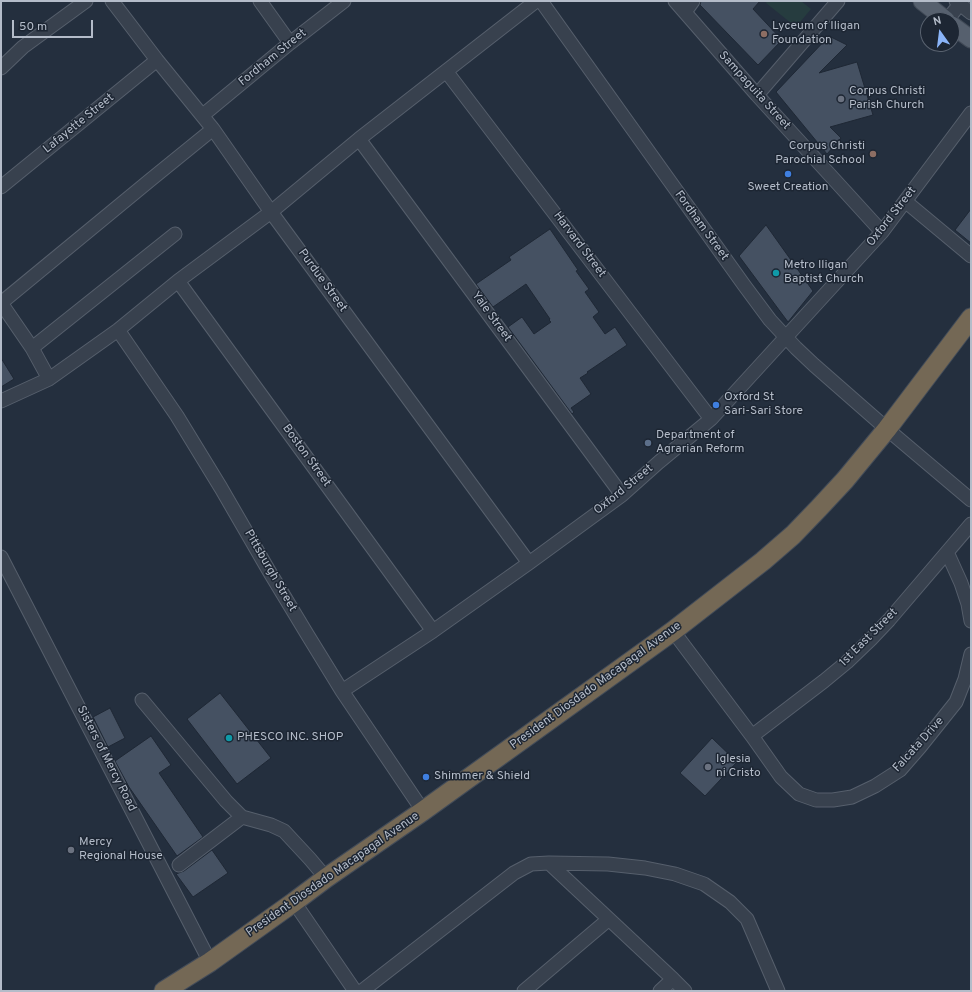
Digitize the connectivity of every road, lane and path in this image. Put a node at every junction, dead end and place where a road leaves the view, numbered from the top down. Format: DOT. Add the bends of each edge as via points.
graph roads {
  1 [pos="86,1"];
  2 [pos="112,1"];
  3 [pos="260,1"];
  4 [pos="344,1"];
  5 [pos="536,1"];
  6 [pos="541,1"];
  7 [pos="675,1"];
  8 [pos="693,1"];
  9 [pos="838,1"];
  10 [pos="922,1"];
  11 [pos="958,2"];
  12 [pos="685,12"];
  13 [pos="936,12"];
  14 [pos="952,12"];
  15 [pos="971,12"];
  16 [pos="960,31"];
  17 [pos="971,39"];
  18 [pos="290,43"];
  19 [pos="157,60"];
  20 [pos="1,68"];
  21 [pos="446,71"];
  22 [pos="757,95"];
  23 [pos="971,113"];
  24 [pos="203,115"];
  25 [pos="213,129"];
  26 [pos="359,139"];
  27 [pos="1,187"];
  28 [pos="905,201"];
  29 [pos="271,212"];
  30 [pos="882,232"];
  31 [pos="175,234"];
  32 [pos="971,256"];
  33 [pos="178,281"];
  34 [pos="1,303"];
  35 [pos="971,318"];
  36 [pos="118,330"];
  37 [pos="786,338"];
  38 [pos="32,348"];
  39 [pos="49,379"];
  40 [pos="1,401"];
  41 [pos="711,420"];
  42 [pos="887,429"];
  43 [pos="622,495"];
  44 [pos="971,500"];
  45 [pos="971,524"];
  46 [pos="947,552"];
  47 [pos="1,557"];
  48 [pos="529,563"];
  49 [pos="971,621"];
  50 [pos="433,631"];
  51 [pos="672,631"];
  52 [pos="971,654"];
  53 [pos="342,691"];
  54 [pos="142,700"];
  55 [pos="752,736"];
  56 [pos="423,811"];
  57 [pos="242,817"];
  58 [pos="549,862"];
  59 [pos="180,865"];
  60 [pos="326,878"];
  61 [pos="294,902"];
  62 [pos="609,919"];
  63 [pos="210,962"];
  64 [pos="673,979"];
  65 [pos="164,991"];
  66 [pos="355,991"];
  67 [pos="362,991"];
  68 [pos="524,991"];
  69 [pos="660,991"];
  70 [pos="685,991"];
  71 [pos="778,991"];
  1 -- 20 [label="street" via="24,47"];
  2 -- 19 [label="street, Purdue Street"];
  3 -- 18 [label="street"];
  4 -- 18 [label="street, Fordham Street"];
  5 -- 21 [label="street"];
  6 -- 37 [label="street, Fordham Street" via="744,285"];
  7 -- 12 [label="street, Sampaguita Street"];
  8 -- 12 [label="street"];
  9 -- 22 [label="street"];
  10 -- 13 [label="main road"];
  11 -- 14 [label="street"];
  11 -- 15 [label="street"];
  12 -- 22 [label="street, Sampaguita Street"];
  16 -- 17 [label="main road"];
  18 -- 24 [label="street, Fordham Street"];
  19 -- 24 [label="street, Purdue Street"];
  19 -- 27 [label="street, Lafayette Street"];
  21 -- 26 [label="street"];
  21 -- 41 [label="street, Harvard Street"];
  22 -- 30 [label="street, Sampaguita Street"];
  23 -- 28 [label="street, Oxford Street"];
  24 -- 25 [label="street, Purdue Street"];
  25 -- 29 [label="street, Purdue Street"];
  25 -- 34 [label="street"];
  26 -- 29 [label="street"];
  26 -- 43 [label="street, Yale Street"];
  28 -- 30 [label="street, Oxford Street"];
  28 -- 32 [label="street"];
  29 -- 33 [label="street"];
  29 -- 48 [label="street, Purdue Street"];
  30 -- 37 [label="street, Oxford Street"];
  31 -- 38 [label="street"];
  33 -- 36 [label="street"];
  33 -- 50 [label="street, Boston Street"];
  34 -- 38 [label="street"];
  35 -- 42 [label="highway, President Diosdado Macapagal Avenue"];
  36 -- 39 [label="street"];
  36 -- 53 [label="street, Pittsburgh Street" via="177,416"];
  37 -- 41 [label="street, Oxford Street"];
  37 -- 42 [label="street, Fordham Street"];
  38 -- 39 [label="street"];
  39 -- 40 [label="street"];
  41 -- 43 [label="street, Oxford Street"];
  42 -- 44 [label="street, Fordham Street"];
  42 -- 51 [label="highway, President Diosdado Macapagal Avenue" via="845,480 794,535"];
  43 -- 48 [label="street, Oxford Street"];
  45 -- 46 [label="street, 1st East Street"];
  46 -- 49 [label="street" via="968,604"];
  46 -- 55 [label="street, 1st East Street" via="889,620 847,662"];
  47 -- 63 [label="street, Sisters of Mercy Road"];
  48 -- 50 [label="street, Oxford Street"];
  50 -- 53 [label="street, Oxford Street"];
  51 -- 55 [label="street, Falcata Drive"];
  51 -- 56 [label="highway, President Diosdado Macapagal Avenue"];
  52 -- 55 [label="street, Falcata Drive" via="956,702 920,747 900,770 852,797 816,800 798,794 781,777"];
  53 -- 56 [label="street, Pittsburgh Street"];
  54 -- 57 [label="street"];
  56 -- 60 [label="highway, President Diosdado Macapagal Avenue"];
  57 -- 59 [label="street"];
  57 -- 60 [label="street" via="284,831"];
  58 -- 62 [label="street"];
  58 -- 67 [label="street" via="531,864 514,874"];
  58 -- 71 [label="street" via="645,868 675,874 704,884 730,902 747,919"];
  60 -- 61 [label="highway, President Diosdado Macapagal Avenue"];
  61 -- 63 [label="highway, President Diosdado Macapagal Avenue"];
  61 -- 66 [label="street"];
  62 -- 64 [label="street"];
  62 -- 68 [label="street"];
  63 -- 65 [label="highway, President Diosdado Macapagal Avenue"];
  64 -- 69 [label="street"];
  64 -- 70 [label="street"];
}
